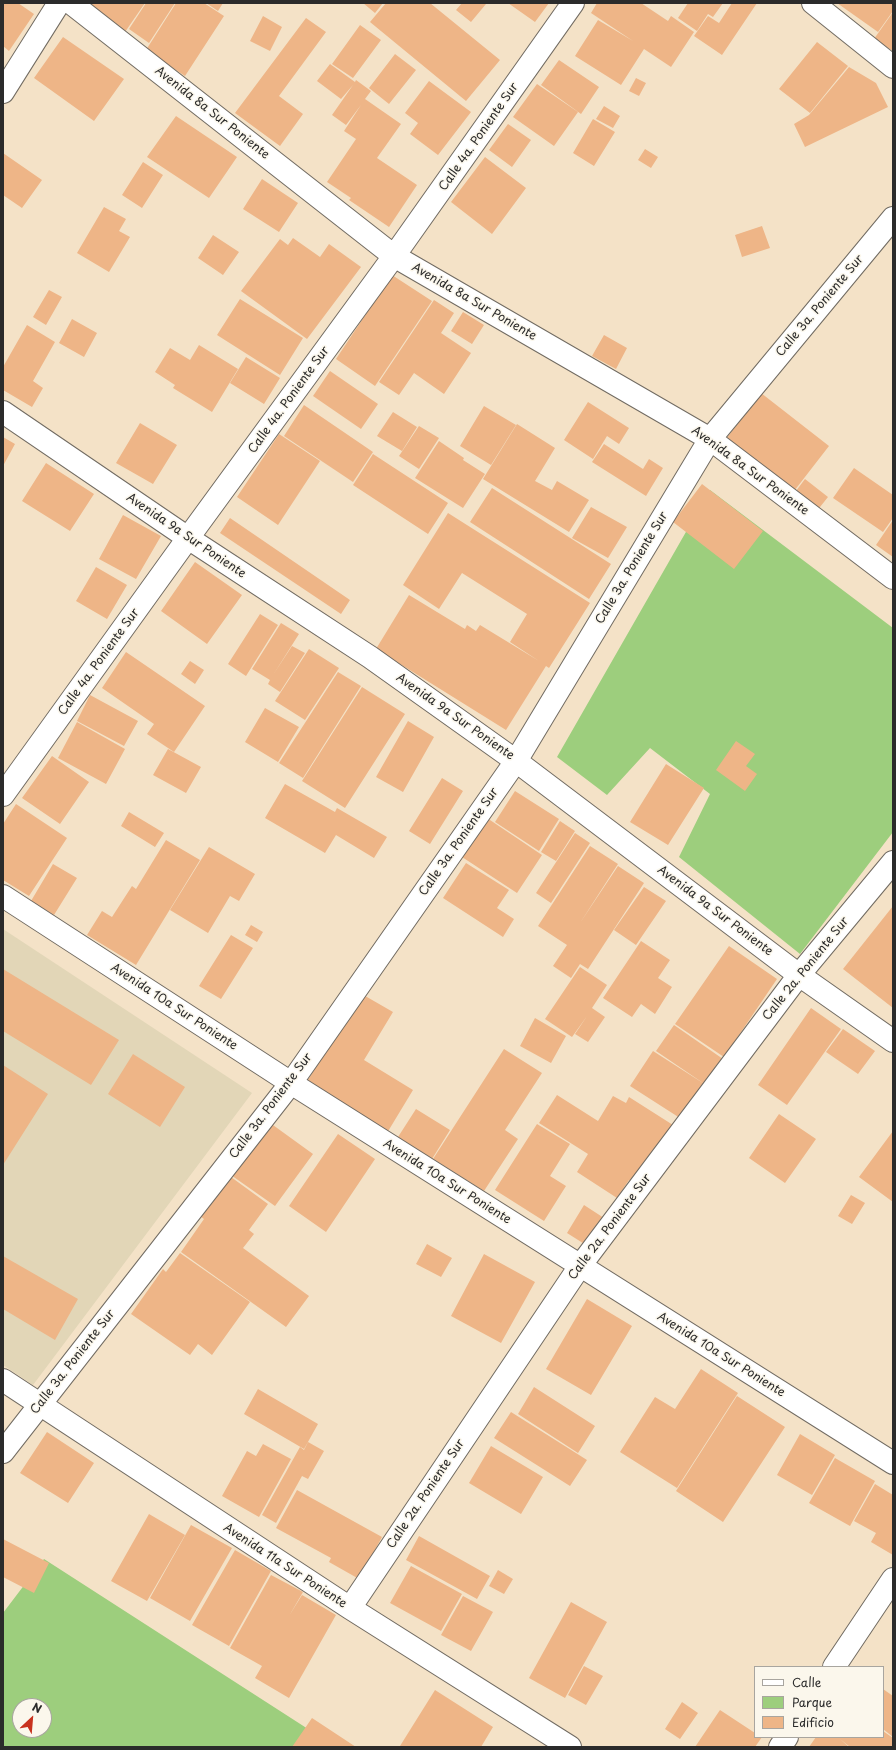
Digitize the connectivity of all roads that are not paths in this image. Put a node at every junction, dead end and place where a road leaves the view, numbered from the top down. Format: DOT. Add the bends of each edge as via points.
graph roads {
  1 [pos="59,3"];
  2 [pos="71,3"];
  3 [pos="573,3"];
  4 [pos="813,3"];
  5 [pos="893,67"];
  6 [pos="3,92"];
  7 [pos="893,218"];
  8 [pos="394,256"];
  9 [pos="3,412"];
  10 [pos="710,439"];
  11 [pos="188,538"];
  12 [pos="893,578"];
  13 [pos="516,761"];
  14 [pos="3,795"];
  15 [pos="893,862"];
  16 [pos="3,896"];
  17 [pos="799,975"];
  18 [pos="893,1041"];
  19 [pos="291,1083"];
  20 [pos="580,1266"];
  21 [pos="3,1380"];
  22 [pos="39,1405"];
  23 [pos="3,1452"];
  24 [pos="893,1463"];
  25 [pos="893,1580"];
  26 [pos="350,1608"];
  27 [pos="835,1666"];
  28 [pos="786,1738"];
  29 [pos="570,1747"];
  30 [pos="780,1747"];
  1 -- 6 [label="street"];
  2 -- 8 [label="street, Avenida 8a Sur Poniente"];
  3 -- 8 [label="street, Calle 4a. Poniente Sur"];
  4 -- 5 [label="street"];
  7 -- 10 [label="street, Calle 3a. Poniente Sur"];
  8 -- 10 [label="street, Avenida 8a Sur Poniente"];
  8 -- 11 [label="street, Calle 4a. Poniente Sur"];
  9 -- 11 [label="street, Avenida 9a Sur Poniente"];
  10 -- 12 [label="street, Avenida 8a Sur Poniente"];
  10 -- 13 [label="street, Calle 3a. Poniente Sur"];
  11 -- 13 [label="street, Avenida 9a Sur Poniente" via="370,657"];
  11 -- 14 [label="street, Calle 4a. Poniente Sur"];
  13 -- 17 [label="street, Avenida 9a Sur Poniente"];
  13 -- 19 [label="street, Calle 3a. Poniente Sur"];
  15 -- 17 [label="street, Calle 2a. Poniente Sur"];
  16 -- 19 [label="street, Avenida 10a Sur Poniente"];
  17 -- 18 [label="street, Avenida 9a Sur Poniente"];
  17 -- 20 [label="street, Calle 2a. Poniente Sur"];
  19 -- 20 [label="street, Avenida 10a Sur Poniente"];
  19 -- 22 [label="street, Calle 3a. Poniente Sur"];
  20 -- 24 [label="street, Avenida 10a Sur Poniente"];
  20 -- 26 [label="street, Calle 2a. Poniente Sur"];
  21 -- 22 [label="street, Avenida 11a Sur Poniente"];
  22 -- 23 [label="street, Calle 3a. Poniente Sur"];
  22 -- 26 [label="street, Avenida 11a Sur Poniente"];
  25 -- 27 [label="street"];
  26 -- 29 [label="street, Avenida 11a Sur Poniente"];
  28 -- 30 [label="street"];
}
